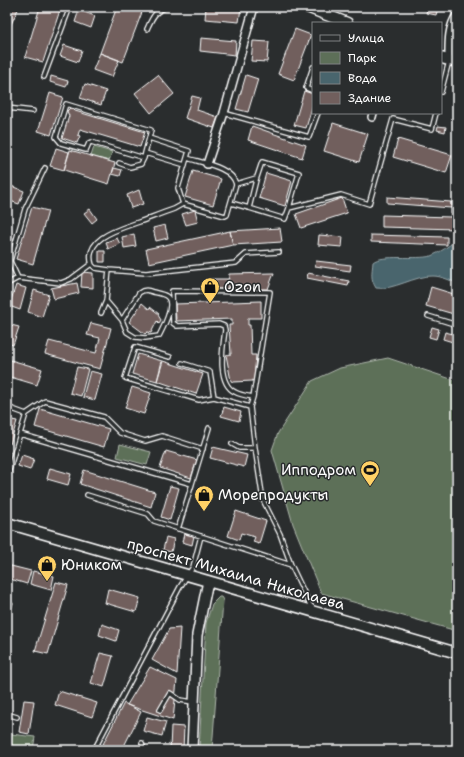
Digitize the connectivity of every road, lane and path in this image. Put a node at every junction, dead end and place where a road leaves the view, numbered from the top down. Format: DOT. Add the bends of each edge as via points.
graph roads {
  1 [pos="70,7"];
  2 [pos="168,7"];
  3 [pos="254,7"];
  4 [pos="307,7"];
  5 [pos="457,15"];
  6 [pos="329,19"];
  7 [pos="342,22"];
  8 [pos="147,29"];
  9 [pos="449,60"];
  10 [pos="312,70"];
  11 [pos="44,77"];
  12 [pos="442,88"];
  13 [pos="312,91"];
  14 [pos="7,108"];
  15 [pos="33,110"];
  16 [pos="224,113"];
  17 [pos="318,114"];
  18 [pos="436,114"];
  19 [pos="150,138"];
  20 [pos="145,153"];
  21 [pos="144,158"];
  22 [pos="187,158"];
  23 [pos="119,163"];
  24 [pos="207,164"];
  25 [pos="185,165"];
  26 [pos="45,168"];
  27 [pos="256,178"];
  28 [pos="236,184"];
  29 [pos="231,203"];
  30 [pos="183,204"];
  31 [pos="249,208"];
  32 [pos="289,208"];
  33 [pos="280,252"];
  34 [pos="91,264"];
  35 [pos="109,270"];
  36 [pos="18,278"];
  37 [pos="7,284"];
  38 [pos="106,301"];
  39 [pos="101,313"];
  40 [pos="428,316"];
  41 [pos="122,320"];
  42 [pos="457,325"];
  43 [pos="170,358"];
  44 [pos="182,363"];
  45 [pos="214,397"];
  46 [pos="253,397"];
  47 [pos="7,407"];
  48 [pos="250,407"];
  49 [pos="26,414"];
  50 [pos="210,428"];
  51 [pos="20,434"];
  52 [pos="232,444"];
  53 [pos="255,448"];
  54 [pos="203,449"];
  55 [pos="7,477"];
  56 [pos="192,484"];
  57 [pos="87,495"];
  58 [pos="7,523"];
  59 [pos="178,529"];
  60 [pos="201,536"];
  61 [pos="291,565"];
  62 [pos="188,575"];
  63 [pos="208,581"];
  64 [pos="317,612"];
  65 [pos="457,653"];
  66 [pos="194,702"];
  67 [pos="160,710"];
  68 [pos="7,714"];
  69 [pos="17,717"];
  70 [pos="142,743"];
  71 [pos="94,750"];
  72 [pos="144,750"];
  73 [pos="192,750"];
  1 -- 11 [label="lane"];
  2 -- 8 [label="lane" via="161,8 154,15"];
  3 -- 16 [label="street"];
  4 -- 6 [label="main road"];
  5 -- 9 [label="street" via="449,37"];
  6 -- 7 [label="main road"];
  9 -- 12 [label="lane"];
  10 -- 13 [label="lane" via="306,88"];
  14 -- 15 [label="lane"];
  16 -- 17 [label="lane" via="309,137"];
  16 -- 24 [label="street"];
  18 -- 32 [label="lane" via="432,129 393,119 369,204 341,195"];
  19 -- 20 [label="lane"];
  19 -- 21 [label="lane" via="151,130 65,105 56,135 60,142 86,150 91,142"];
  19 -- 22 [label="lane" via="188,150"];
  20 -- 21 [label="lane"];
  20 -- 25 [label="lane"];
  21 -- 23 [label="lane" via="141,164 136,166 130,167"];
  22 -- 24 [label="lane"];
  22 -- 25 [label="lane"];
  24 -- 28 [label="lane" via="224,169"];
  25 -- 30 [label="lane" via="178,188"];
  26 -- 36 [label="lane" via="26,207 10,261"];
  27 -- 28 [label="lane"];
  27 -- 31 [label="lane"];
  27 -- 32 [label="lane" via="262,162 299,174"];
  28 -- 29 [label="lane"];
  29 -- 30 [label="lane" via="227,216"];
  29 -- 31 [label="lane"];
  30 -- 34 [label="lane" via="114,230 93,247 90,254"];
  31 -- 32 [label="lane" via="285,219"];
  33 -- 35 [label="lane" via="246,254 236,263 146,273"];
  34 -- 35 [label="lane" via="95,268"];
  34 -- 36 [label="lane" via="71,280 61,283"];
  35 -- 38 [label="lane"];
  36 -- 37 [label="lane"];
  38 -- 39 [label="lane"];
  38 -- 41 [label="lane"];
  40 -- 42 [label="lane"];
  41 -- 41 [label="lane" via="127,332 135,337 158,336 163,328 170,300 166,296 142,290"];
  43 -- 45 [label="lane" via="135,347 125,378 199,400"];
  44 -- 45 [label="lane" via="210,372"];
  45 -- 48 [label="lane"];
  46 -- 46 [label="lane" via="234,392 227,384 221,364 224,326 177,326 173,323 172,291 270,292"];
  46 -- 48 [label="lane"];
  47 -- 49 [label="lane"];
  48 -- 53 [label="lane"];
  49 -- 51 [label="lane"];
  49 -- 54 [label="lane" via="45,401 104,417 120,433 145,442 162,436"];
  50 -- 54 [label="lane"];
  51 -- 55 [label="lane"];
  51 -- 56 [label="lane"];
  52 -- 53 [label="lane" via="238,448"];
  53 -- 61 [label="lane" via="263,500 280,534"];
  54 -- 56 [label="lane"];
  56 -- 59 [label="lane"];
  57 -- 59 [label="lane" via="148,514 154,521"];
  58 -- 62 [label="main road, проспект Михаила Николаева"];
  59 -- 60 [label="lane"];
  60 -- 61 [label="lane"];
  60 -- 62 [label="lane" via="193,567"];
  61 -- 64 [label="lane" via="310,605"];
  62 -- 63 [label="main road, проспект Михаила Николаева"];
  62 -- 71 [label="lane"];
  63 -- 64 [label="main road, проспект Михаила Николаева"];
  63 -- 66 [label="street" via="197,635"];
  64 -- 65 [label="main road, проспект Михаила Николаева"];
  66 -- 67 [label="lane" via="180,700 170,693"];
  66 -- 73 [label="street"];
  68 -- 69 [label="lane"];
  70 -- 72 [label="lane"];
}
